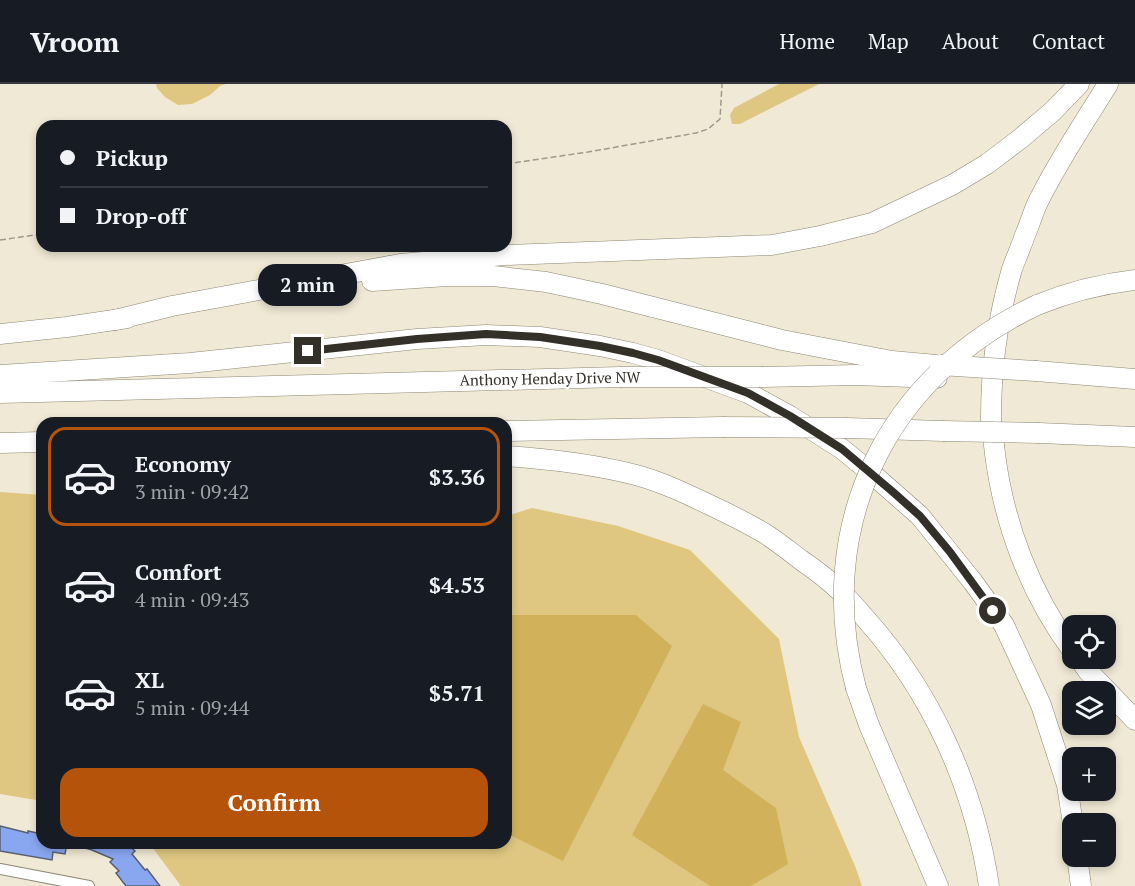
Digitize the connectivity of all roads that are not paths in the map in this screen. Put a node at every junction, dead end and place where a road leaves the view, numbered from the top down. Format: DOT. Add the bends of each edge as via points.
graph roads {
  1 [pos="1079,84"];
  2 [pos="1108,84"];
  3 [pos="1135,280"];
  4 [pos="116,320"];
  5 [pos="0,334"];
  6 [pos="936,371"];
  7 [pos="0,375"];
  8 [pos="1036,377"];
  9 [pos="1135,379"];
  10 [pos="1135,388"];
  11 [pos="0,393"];
  12 [pos="512,431"];
  13 [pos="1135,439"];
  14 [pos="36,442"];
  15 [pos="0,443"];
  16 [pos="512,457"];
  17 [pos="1062,635"];
  18 [pos="1088,669"];
  19 [pos="1135,720"];
  20 [pos="1071,813"];
  21 [pos="1078,867"];
  22 [pos="0,869"];
  23 [pos="89,886"];
  24 [pos="938,886"];
  25 [pos="989,886"];
  26 [pos="1081,886"];
  1 -- 4 [label="highway" via="1020,139 952,185 872,222 820,236 772,245 505,255 400,264"];
  2 -- 17 [label="highway" via="1038,202 1012,268 994,359 991,420 999,482 1020,554"];
  3 -- 24 [label="highway, bridge" via="1066,294 984,334 941,369 899,418 862,488 844,571 843,611 852,670 868,725"];
  4 -- 5 [label="highway"];
  4 -- 6 [label="highway" via="389,279 493,276 602,294 782,340"];
  6 -- 8 [label="highway, Anthony Henday Drive NW"];
  6 -- 11 [label="highway, Anthony Henday Drive NW, bridge"];
  7 -- 20 [label="highway" via="190,363 486,334 540,337 633,353 748,393 842,449 878,478 920,516 973,582 1004,625 1041,705 1067,785"];
  8 -- 9 [label="highway"];
  8 -- 10 [label="highway, Anthony Henday Drive NW"];
  12 -- 13 [label="highway, bridge" via="846,428"];
  14 -- 15 [label="highway"];
  16 -- 25 [label="highway" via="590,466 676,489 764,533 841,591 884,639 940,729 968,795"];
  18 -- 19 [label="highway"];
  21 -- 26 [label="highway"];
  22 -- 23 [label="street"];
}
